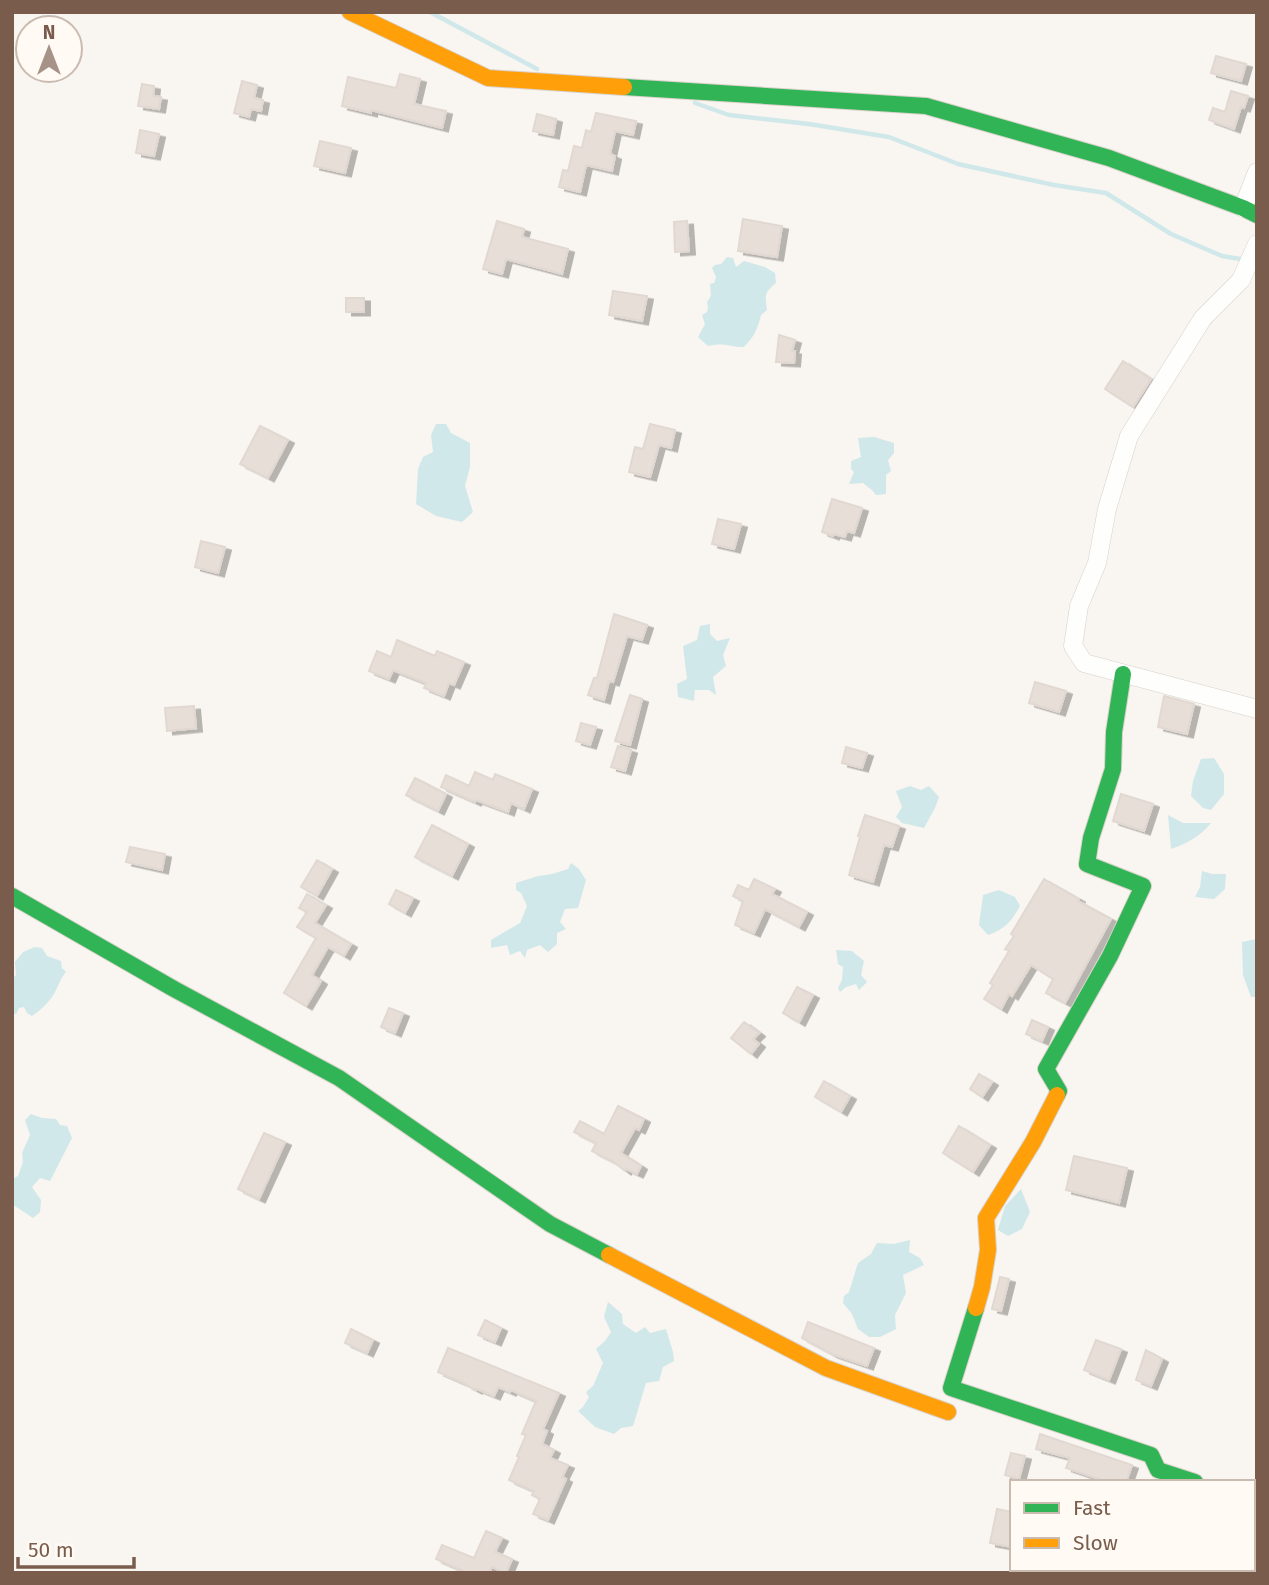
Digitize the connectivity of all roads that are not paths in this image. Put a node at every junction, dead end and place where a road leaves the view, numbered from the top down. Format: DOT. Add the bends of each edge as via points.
graph roads {
  1 [pos="350,12"];
  2 [pos="1257,172"];
  3 [pos="1250,212"];
  4 [pos="1257,244"];
  5 [pos="1123,674"];
  6 [pos="1257,709"];
  7 [pos="12,896"];
  8 [pos="948,1412"];
  9 [pos="1189,1480"];
  1 -- 3 [label="street" via="488,78 926,106 1109,158"];
  2 -- 3 [label="street"];
  4 -- 5 [label="street" via="1241,281 1203,318 1129,436 1097,563 1079,606 1073,646 1084,663"];
  5 -- 6 [label="street"];
  5 -- 9 [label="street" via="1113,769 1087,864 1143,886 1110,958 1046,1069 1059,1091 985,1218 988,1250 982,1287 951,1388 1151,1455 1158,1470"];
  7 -- 8 [label="street" via="339,1078 550,1224 826,1368"];
}
